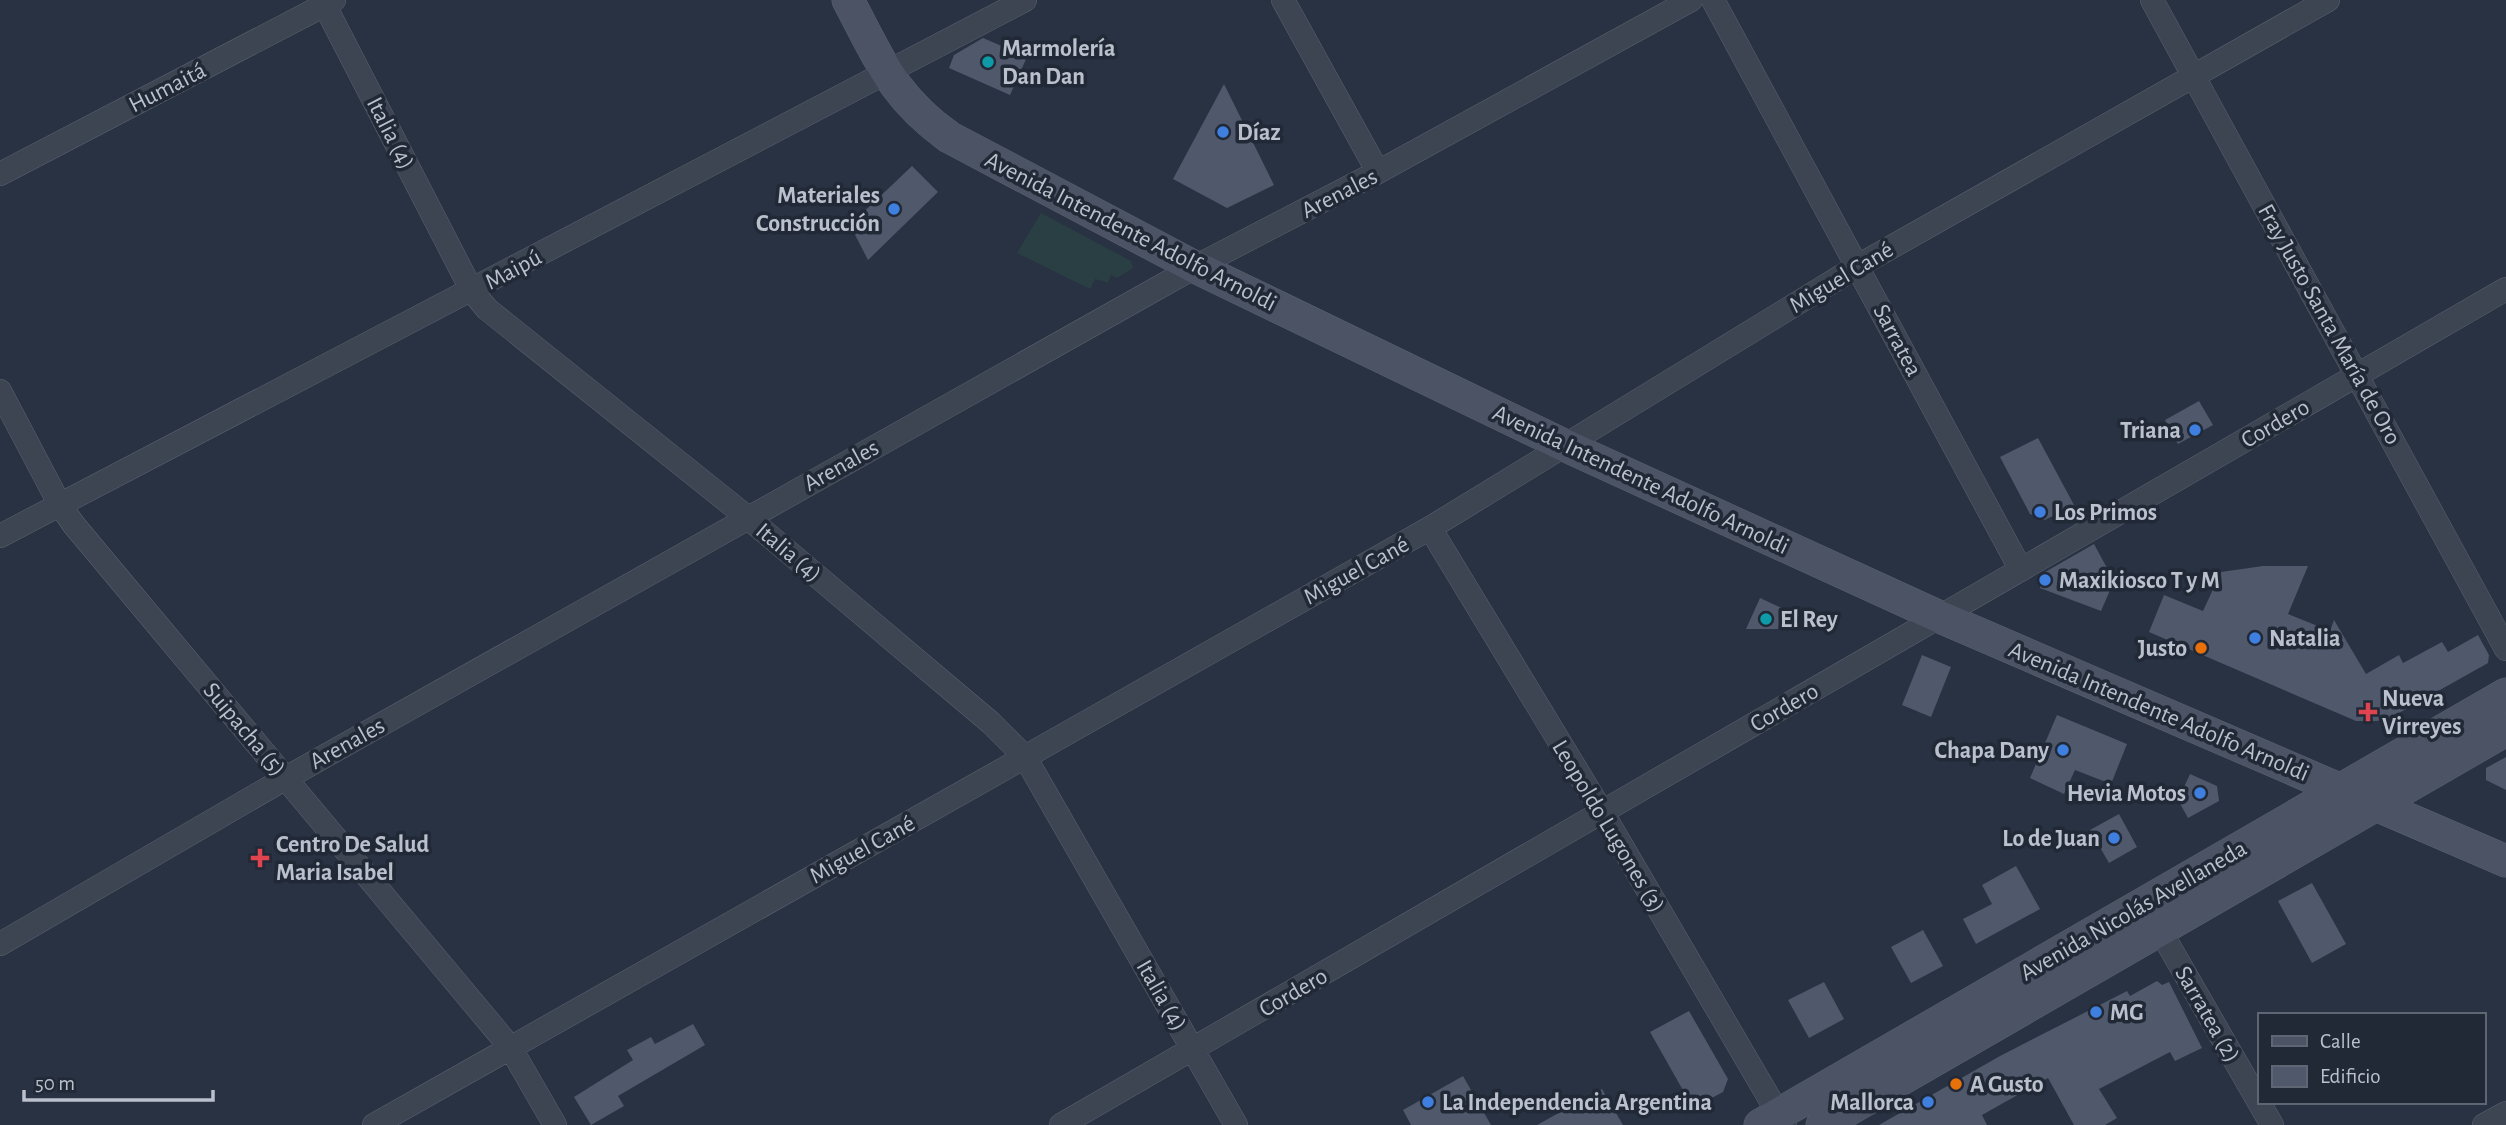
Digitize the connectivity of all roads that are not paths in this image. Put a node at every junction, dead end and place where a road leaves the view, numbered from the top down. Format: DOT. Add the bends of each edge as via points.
graph roads {
  1 [pos="848,0"];
  2 [pos="1025,0"];
  3 [pos="1283,0"];
  4 [pos="1691,0"];
  5 [pos="1713,0"];
  6 [pos="2152,0"];
  7 [pos="2328,0"];
  8 [pos="327,2"];
  9 [pos="886,72"];
  10 [pos="2194,76"];
  11 [pos="1378,172"];
  12 [pos="0,174"];
  13 [pos="1858,266"];
  14 [pos="1195,267"];
  15 [pos="2506,289"];
  16 [pos="472,291"];
  17 [pos="2357,376"];
  18 [pos="0,391"];
  19 [pos="1566,446"];
  20 [pos="60,505"];
  21 [pos="747,517"];
  22 [pos="1430,528"];
  23 [pos="0,536"];
  24 [pos="2021,570"];
  25 [pos="1940,617"];
  26 [pos="2506,649"];
  27 [pos="2506,694"];
  28 [pos="2506,730"];
  29 [pos="1025,757"];
  30 [pos="286,778"];
  31 [pos="2341,790"];
  32 [pos="2376,805"];
  33 [pos="1602,812"];
  34 [pos="2506,861"];
  35 [pos="2151,916"];
  36 [pos="0,944"];
  37 [pos="510,1047"];
  38 [pos="1194,1050"];
  39 [pos="2258,1101"];
  40 [pos="2260,1104"];
  41 [pos="2506,1113"];
  42 [pos="1775,1121"];
  43 [pos="374,1125"];
  44 [pos="555,1125"];
  45 [pos="1061,1125"];
  46 [pos="1236,1125"];
  47 [pos="1822,1125"];
  48 [pos="2272,1125"];
  49 [pos="2484,1125"];
  1 -- 9 [label="main road, Avenida Intendente Adolfo Arnoldi"];
  2 -- 9 [label="street, Maipú"];
  3 -- 11 [label="street"];
  4 -- 11 [label="street, Arenales"];
  5 -- 13 [label="street, Sarratea"];
  6 -- 10 [label="street, Fray Justo Santa María de Oro"];
  7 -- 10 [label="street, Miguel Cané"];
  8 -- 12 [label="street, Humaitá"];
  8 -- 16 [label="street, Italia (4)"];
  9 -- 14 [label="main road, Avenida Intendente Adolfo Arnoldi" via="904,100 949,137"];
  9 -- 16 [label="street, Maipú"];
  10 -- 13 [label="street, Miguel Cané"];
  10 -- 17 [label="street, Fray Justo Santa María de Oro"];
  11 -- 14 [label="street, Arenales"];
  13 -- 19 [label="street, Miguel Cané"];
  13 -- 24 [label="street, Sarratea"];
  14 -- 19 [label="main road, Avenida Intendente Adolfo Arnoldi"];
  14 -- 21 [label="street, Arenales"];
  15 -- 17 [label="street, Cordero"];
  16 -- 20 [label="street, Maipú"];
  16 -- 21 [label="street, Italia (4)" via="487,309"];
  17 -- 24 [label="street, Cordero"];
  17 -- 26 [label="street, Fray Justo Santa María de Oro"];
  18 -- 20 [label="street, Suipacha (5)"];
  19 -- 22 [label="street, Miguel Cané"];
  19 -- 25 [label="main road, Avenida Intendente Adolfo Arnoldi"];
  20 -- 23 [label="street, Maipú"];
  20 -- 30 [label="street, Suipacha (5)"];
  21 -- 29 [label="street, Italia (4)" via="992,723"];
  21 -- 30 [label="street, Arenales"];
  22 -- 29 [label="street, Miguel Cané"];
  22 -- 33 [label="street, Leopoldo Lugones (3)"];
  24 -- 25 [label="street, Cordero"];
  25 -- 31 [label="main road, Avenida Intendente Adolfo Arnoldi"];
  25 -- 33 [label="street, Cordero"];
  27 -- 31 [label="main road, Avenida Nicolás Avellaneda"];
  28 -- 32 [label="main road, Avenida Nicolás Avellaneda"];
  29 -- 37 [label="street, Miguel Cané"];
  29 -- 38 [label="street, Italia (4)"];
  30 -- 36 [label="street, Arenales"];
  30 -- 37 [label="street, Suipacha (5)"];
  31 -- 32 [label="main road, Avenida Intendente Adolfo Arnoldi"];
  31 -- 35 [label="main road, Avenida Nicolás Avellaneda"];
  32 -- 34 [label="main road, Avenida Intendente Adolfo Arnoldi"];
  32 -- 35 [label="main road, Avenida Nicolás Avellaneda"];
  33 -- 38 [label="street, Cordero"];
  33 -- 42 [label="street, Leopoldo Lugones (3)"];
  35 -- 39 [label="street, Sarratea (2)"];
  35 -- 42 [label="main road, Avenida Nicolás Avellaneda"];
  35 -- 47 [label="main road, Avenida Nicolás Avellaneda"];
  37 -- 43 [label="street, Miguel Cané"];
  37 -- 44 [label="street, Suipacha (5)"];
  38 -- 45 [label="street, Cordero"];
  38 -- 46 [label="street, Italia (4)"];
  40 -- 48 [label="street, Sarratea (2)"];
  41 -- 49 [label="street"];
}
